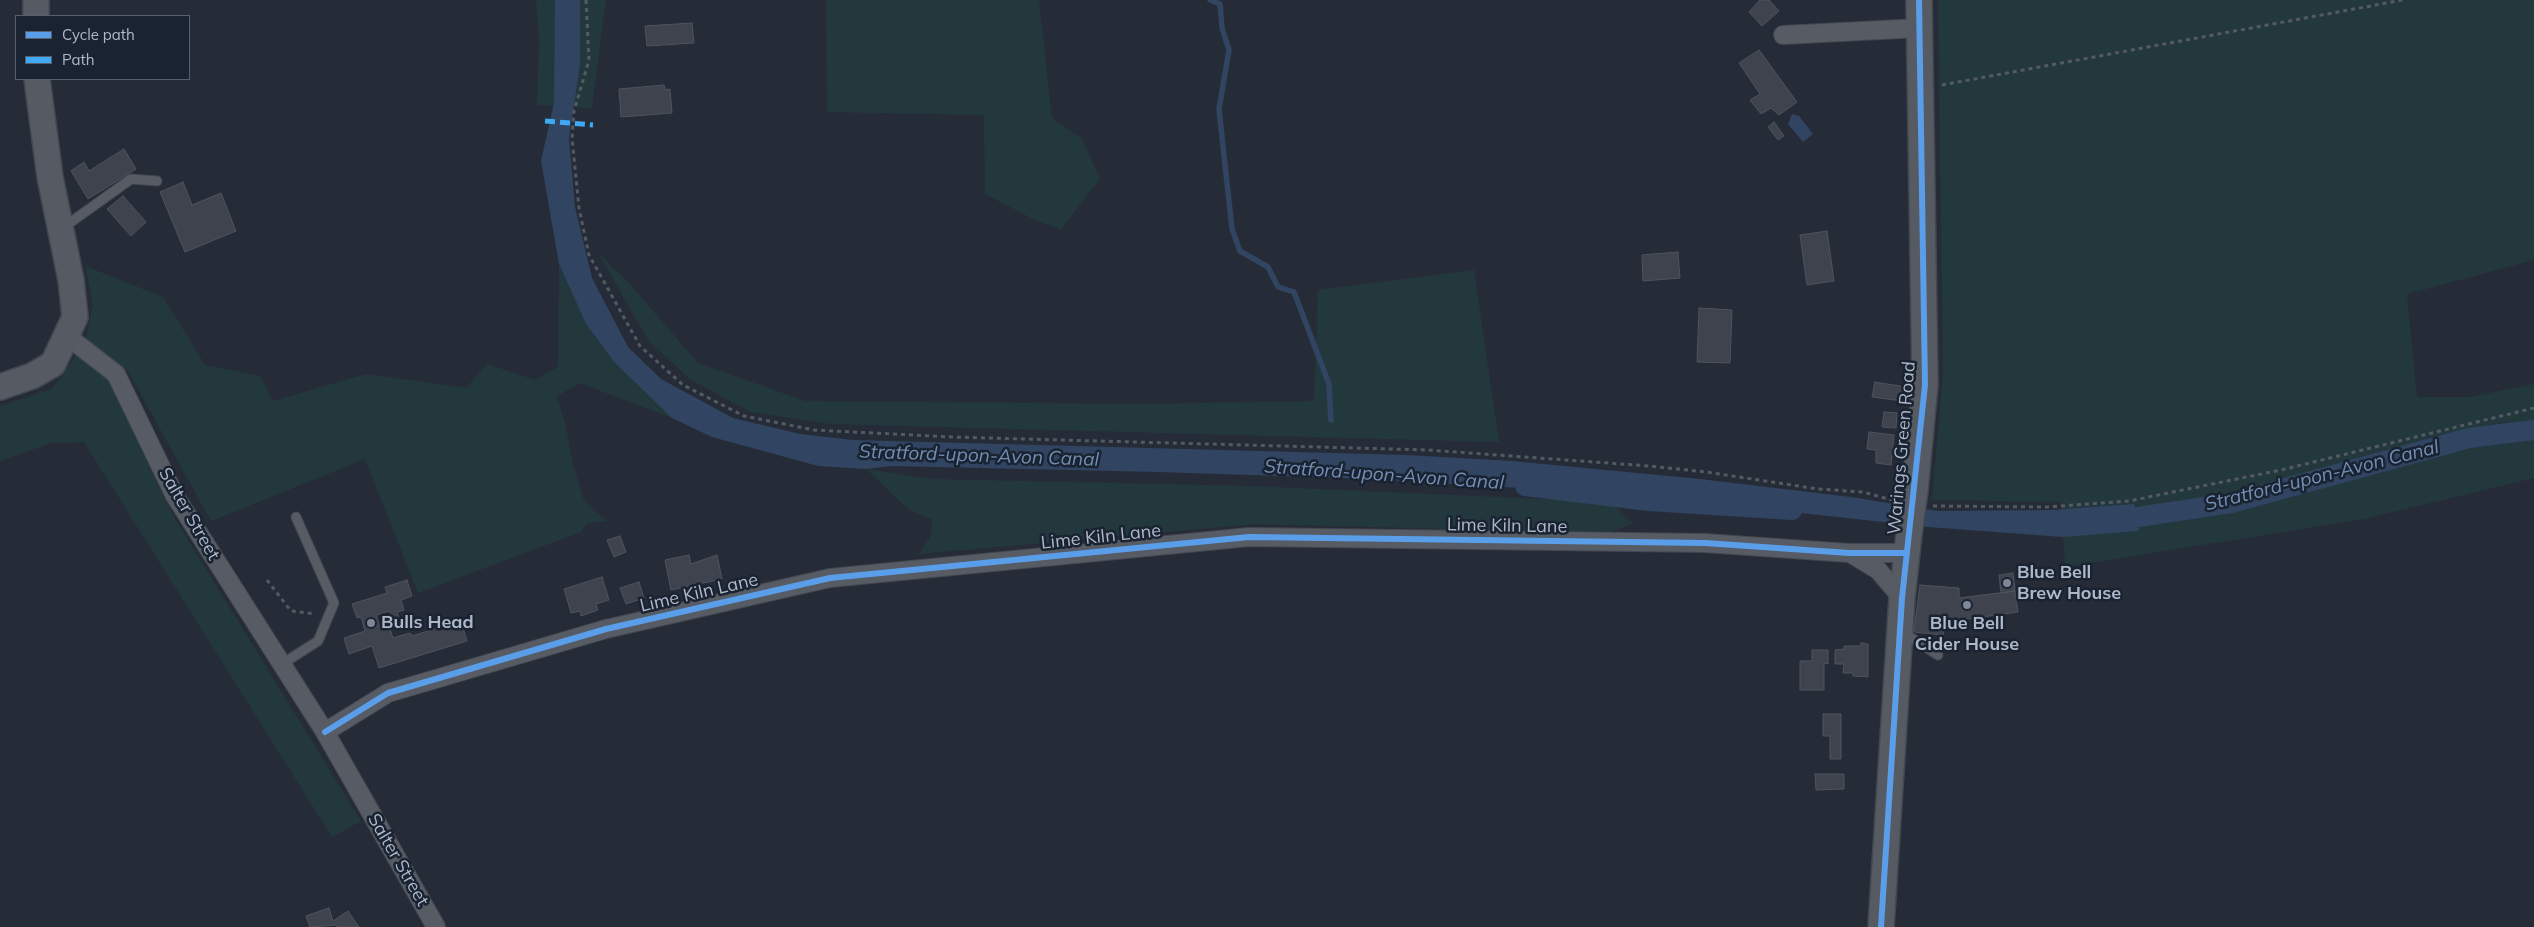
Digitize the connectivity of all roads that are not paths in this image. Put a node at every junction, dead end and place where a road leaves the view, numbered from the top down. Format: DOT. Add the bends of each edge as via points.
graph roads {
  1 [pos="36,0"];
  2 [pos="1919,0"];
  3 [pos="36,15"];
  4 [pos="1920,28"];
  5 [pos="1783,35"];
  6 [pos="36,80"];
  7 [pos="157,181"];
  8 [pos="62,229"];
  9 [pos="67,336"];
  10 [pos="0,387"];
  11 [pos="296,517"];
  12 [pos="1908,544"];
  13 [pos="1849,553"];
  14 [pos="1902,598"];
  15 [pos="1900,630"];
  16 [pos="1938,655"];
  17 [pos="282,664"];
  18 [pos="325,732"];
  19 [pos="436,927"];
  20 [pos="1881,927"];
  1 -- 3 [label="street"];
  2 -- 4 [label="street, Warings Green Road"];
  4 -- 5 [label="street"];
  4 -- 12 [label="street, Warings Green Road, bridge" via="1925,386"];
  6 -- 8 [label="street" via="50,177"];
  7 -- 8 [label="lane" via="131,179"];
  8 -- 9 [label="street" via="75,317"];
  9 -- 10 [label="street" via="53,364 32,376"];
  9 -- 17 [label="street, Salter Street" via="116,374 175,496"];
  11 -- 17 [label="lane" via="334,604 318,641"];
  12 -- 13 [label="street, Lime Kiln Lane"];
  12 -- 14 [label="street, Warings Green Road"];
  13 -- 14 [label="street, Lime Kiln Lane" via="1878,570"];
  13 -- 18 [label="street, Lime Kiln Lane" via="1705,543 1249,537 830,578 606,629 388,693"];
  14 -- 15 [label="street, Warings Green Road"];
  15 -- 16 [label="lane"];
  15 -- 20 [label="street, Warings Green Road"];
  17 -- 18 [label="street, Salter Street"];
  18 -- 19 [label="street, Salter Street"];
}
